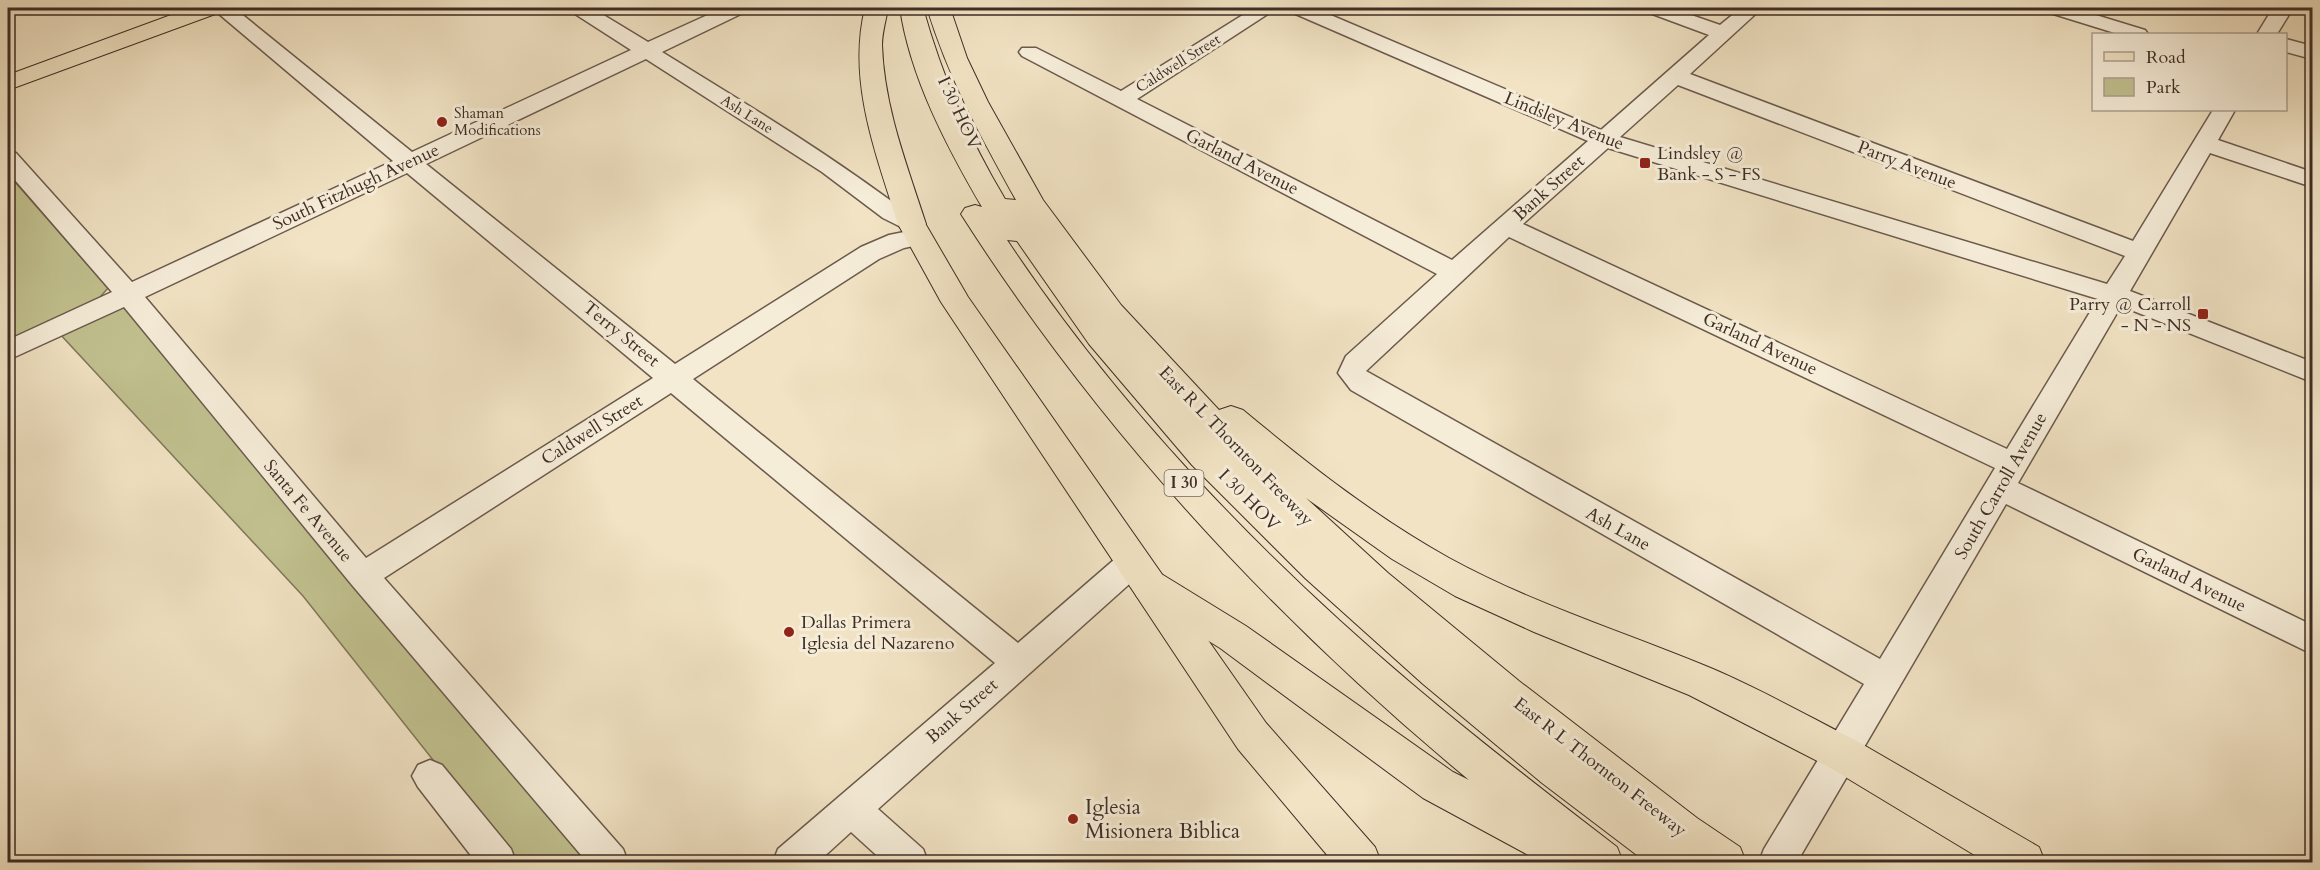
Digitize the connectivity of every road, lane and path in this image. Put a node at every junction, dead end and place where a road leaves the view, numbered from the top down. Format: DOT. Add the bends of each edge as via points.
graph roads {
  1 [pos="174,8"];
  2 [pos="210,8"];
  3 [pos="222,8"];
  4 [pos="579,8"];
  5 [pos="738,8"];
  6 [pos="876,8"];
  7 [pos="891,8"];
  8 [pos="910,8"];
  9 [pos="918,8"];
  10 [pos="939,8"];
  11 [pos="1267,8"];
  12 [pos="1298,8"];
  13 [pos="1654,8"];
  14 [pos="1752,8"];
  15 [pos="2054,8"];
  16 [pos="2276,9"];
  17 [pos="1723,33"];
  18 [pos="2135,33"];
  19 [pos="2267,33"];
  20 [pos="2287,45"];
  21 [pos="646,50"];
  22 [pos="1029,52"];
  23 [pos="2313,53"];
  24 [pos="8,70"];
  25 [pos="1675,76"];
  26 [pos="8,83"];
  27 [pos="1121,100"];
  28 [pos="2223,111"];
  29 [pos="1603,139"];
  30 [pos="2204,142"];
  31 [pos="8,159"];
  32 [pos="408,162"];
  33 [pos="2313,180"];
  34 [pos="1506,226"];
  35 [pos="915,230"];
  36 [pos="2139,252"];
  37 [pos="1454,272"];
  38 [pos="128,294"];
  39 [pos="2115,294"];
  40 [pos="1110,312"];
  41 [pos="8,351"];
  42 [pos="2313,372"];
  43 [pos="1352,373"];
  44 [pos="675,377"];
  45 [pos="2007,476"];
  46 [pos="1142,573"];
  47 [pos="363,576"];
  48 [pos="2313,640"];
  49 [pos="1018,662"];
  50 [pos="1887,680"];
  51 [pos="1841,753"];
  52 [pos="430,776"];
  53 [pos="852,809"];
  54 [pos="1670,852"];
  55 [pos="498,862"];
  56 [pos="610,862"];
  57 [pos="791,862"];
  58 [pos="910,862"];
  59 [pos="1360,862"];
  60 [pos="1582,862"];
  61 [pos="1602,862"];
  62 [pos="1725,862"];
  63 [pos="1777,862"];
  64 [pos="2024,862"];
  1 -- 24 [label="main road"];
  2 -- 26 [label="main road"];
  3 -- 32 [label="street, Terry Street"];
  4 -- 21 [label="street, Ash Lane"];
  5 -- 21 [label="street, South Fitzhugh Avenue"];
  6 -- 35 [label="main road" via="870,43 874,93 881,128"];
  7 -- 61 [label="main road, I 30" via="922,106 971,206 1046,321 1096,385 1224,528 1334,638 1466,753"];
  8 -- 54 [label="main road, I 30 HOV" via="938,91 976,171 1010,230 1054,295 1171,435 1323,589 1424,678"];
  9 -- 54 [label="main road, I 30 HOV" via="944,83 986,170 1040,257 1129,372 1243,495 1384,627 1483,711"];
  10 -- 40 [label="main road, East R L Thornton Freeway" via="955,58 1000,150 1060,245"];
  11 -- 27 [label="street, Caldwell Street"];
  12 -- 29 [label="street, Lindsley Avenue"];
  13 -- 17 [label="street"];
  14 -- 17 [label="street, Bank Street"];
  15 -- 18 [label="street"];
  16 -- 19 [label="street"];
  17 -- 25 [label="street, Bank Street"];
  20 -- 23 [label="street"];
  21 -- 32 [label="street, South Fitzhugh Avenue"];
  21 -- 35 [label="street, Ash Lane" via="830,167"];
  22 -- 27 [label="street, Garland Avenue"];
  25 -- 29 [label="street, Bank Street"];
  25 -- 36 [label="street, Parry Avenue"];
  27 -- 37 [label="street, Garland Avenue"];
  28 -- 30 [label="street, South Carroll Avenue"];
  29 -- 34 [label="street, Bank Street"];
  29 -- 39 [label="street, Lindsley Avenue"];
  30 -- 33 [label="street"];
  30 -- 36 [label="street, South Carroll Avenue"];
  31 -- 38 [label="street, Santa Fe Avenue"];
  32 -- 38 [label="street, South Fitzhugh Avenue"];
  32 -- 44 [label="street, Terry Street"];
  34 -- 37 [label="street, Bank Street"];
  34 -- 45 [label="street, Garland Avenue"];
  35 -- 44 [label="street, Caldwell Street" via="870,253"];
  35 -- 46 [label="main road" via="962,311"];
  36 -- 39 [label="street, South Carroll Avenue"];
  37 -- 43 [label="street, Bank Street" via="1356,363"];
  38 -- 41 [label="street, South Fitzhugh Avenue"];
  38 -- 47 [label="street, Santa Fe Avenue"];
  39 -- 42 [label="street"];
  39 -- 45 [label="street, South Carroll Avenue"];
  40 -- 51 [label="main road" via="1303,478 1413,555 1539,619 1684,675"];
  40 -- 54 [label="main road, East R L Thornton Freeway" via="1271,488 1375,584 1505,693"];
  43 -- 50 [label="street, Ash Lane" via="1361,383"];
  44 -- 47 [label="street, Caldwell Street"];
  44 -- 49 [label="street, Terry Street"];
  45 -- 48 [label="street, Garland Avenue"];
  45 -- 50 [label="street, South Carroll Avenue"];
  46 -- 49 [label="street, Bank Street"];
  46 -- 59 [label="main road" via="1252,736"];
  46 -- 60 [label="main road" via="1438,784"];
  47 -- 56 [label="street, Santa Fe Avenue"];
  49 -- 53 [label="street, Bank Street"];
  50 -- 51 [label="street, South Carroll Avenue"];
  51 -- 63 [label="street, South Carroll Avenue"];
  51 -- 64 [label="main road"];
  52 -- 55 [label="street"];
  53 -- 57 [label="street, Bank Street"];
  53 -- 58 [label="street"];
  54 -- 62 [label="main road, East R L Thornton Freeway"];
}
